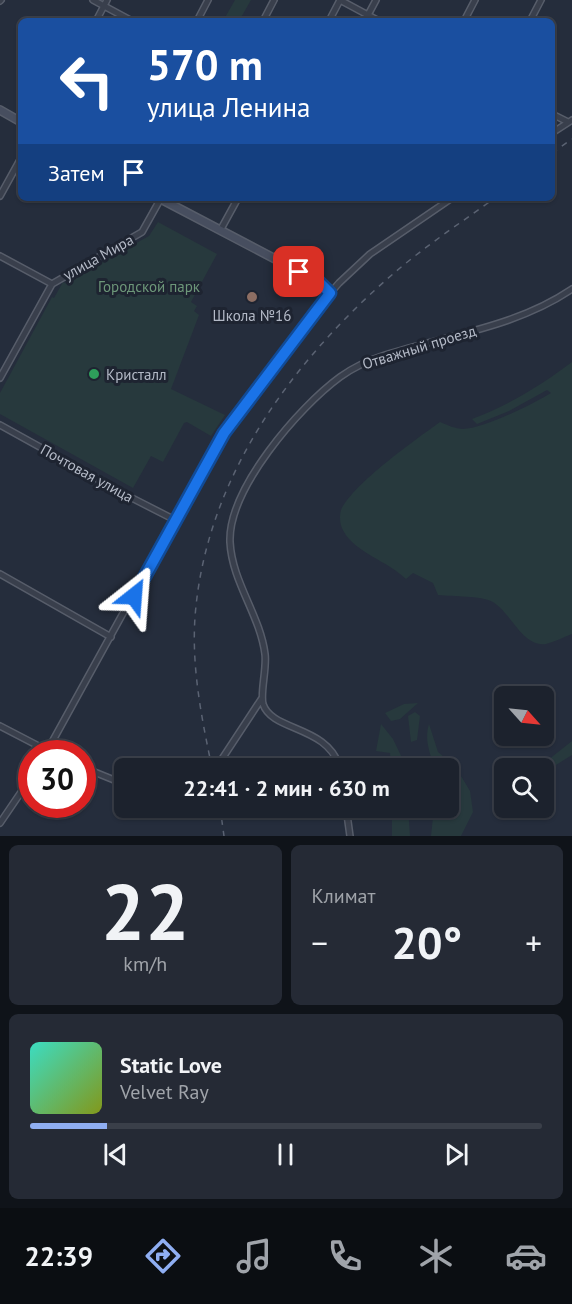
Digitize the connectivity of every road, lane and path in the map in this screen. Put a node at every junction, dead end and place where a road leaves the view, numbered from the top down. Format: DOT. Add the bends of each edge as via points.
graph roads {
  1 [pos="93,0"];
  2 [pos="107,0"];
  3 [pos="208,0"];
  4 [pos="274,0"];
  5 [pos="340,0"];
  6 [pos="376,0"];
  7 [pos="475,0"];
  8 [pos="541,0"];
  9 [pos="104,6"];
  10 [pos="368,15"];
  11 [pos="98,18"];
  12 [pos="126,18"];
  13 [pos="199,18"];
  14 [pos="265,18"];
  15 [pos="331,18"];
  16 [pos="374,18"];
  17 [pos="466,18"];
  18 [pos="532,18"];
  19 [pos="0,110"];
  20 [pos="555,115"];
  21 [pos="18,120"];
  22 [pos="570,121"];
  23 [pos="555,131"];
  24 [pos="18,163"];
  25 [pos="0,196"];
  26 [pos="158,201"];
  27 [pos="166,201"];
  28 [pos="236,201"];
  29 [pos="448,201"];
  30 [pos="221,230"];
  31 [pos="0,256"];
  32 [pos="52,284"];
  33 [pos="572,290"];
  34 [pos="330,293"];
  35 [pos="0,378"];
  36 [pos="0,425"];
  37 [pos="175,520"];
  38 [pos="0,574"];
  39 [pos="111,637"];
  40 [pos="262,698"];
  41 [pos="0,726"];
  42 [pos="26,740"];
  43 [pos="55,740"];
  44 [pos="223,758"];
  45 [pos="334,758"];
  46 [pos="96,773"];
  47 [pos="114,780"];
  48 [pos="18,797"];
  49 [pos="348,818"];
  50 [pos="0,823"];
  51 [pos="350,836"];
  1 -- 9 [label="street"];
  2 -- 9 [label="street"];
  3 -- 13 [label="street"];
  4 -- 14 [label="street"];
  5 -- 10 [label="street"];
  5 -- 15 [label="street"];
  6 -- 10 [label="street"];
  7 -- 17 [label="street"];
  8 -- 18 [label="street"];
  9 -- 11 [label="street"];
  9 -- 12 [label="street"];
  10 -- 16 [label="street"];
  19 -- 21 [label="street"];
  20 -- 22 [label="street"];
  22 -- 23 [label="street"];
  24 -- 25 [label="street"];
  26 -- 32 [label="street, улица Мира" via="142,232"];
  27 -- 30 [label="street"];
  28 -- 30 [label="street"];
  29 -- 34 [label="street" via="370,254"];
  30 -- 34 [label="street" via="319,282"];
  31 -- 32 [label="street"];
  32 -- 35 [label="street, улица Мира"];
  33 -- 40 [label="street, Отважный проезд" via="531,313 386,354 351,369 330,384 267,451 237,508 230,532 234,568 265,654"];
  34 -- 37 [label="street" via="224,433"];
  36 -- 37 [label="street, Почтовая улица"];
  37 -- 39 [label="street"];
  38 -- 39 [label="street"];
  39 -- 43 [label="street"];
  40 -- 44 [label="street"];
  40 -- 45 [label="street" via="270,715 312,735 328,747"];
  41 -- 42 [label="street"];
  46 -- 47 [label="street"];
  48 -- 50 [label="street"];
  49 -- 51 [label="street"];
}
